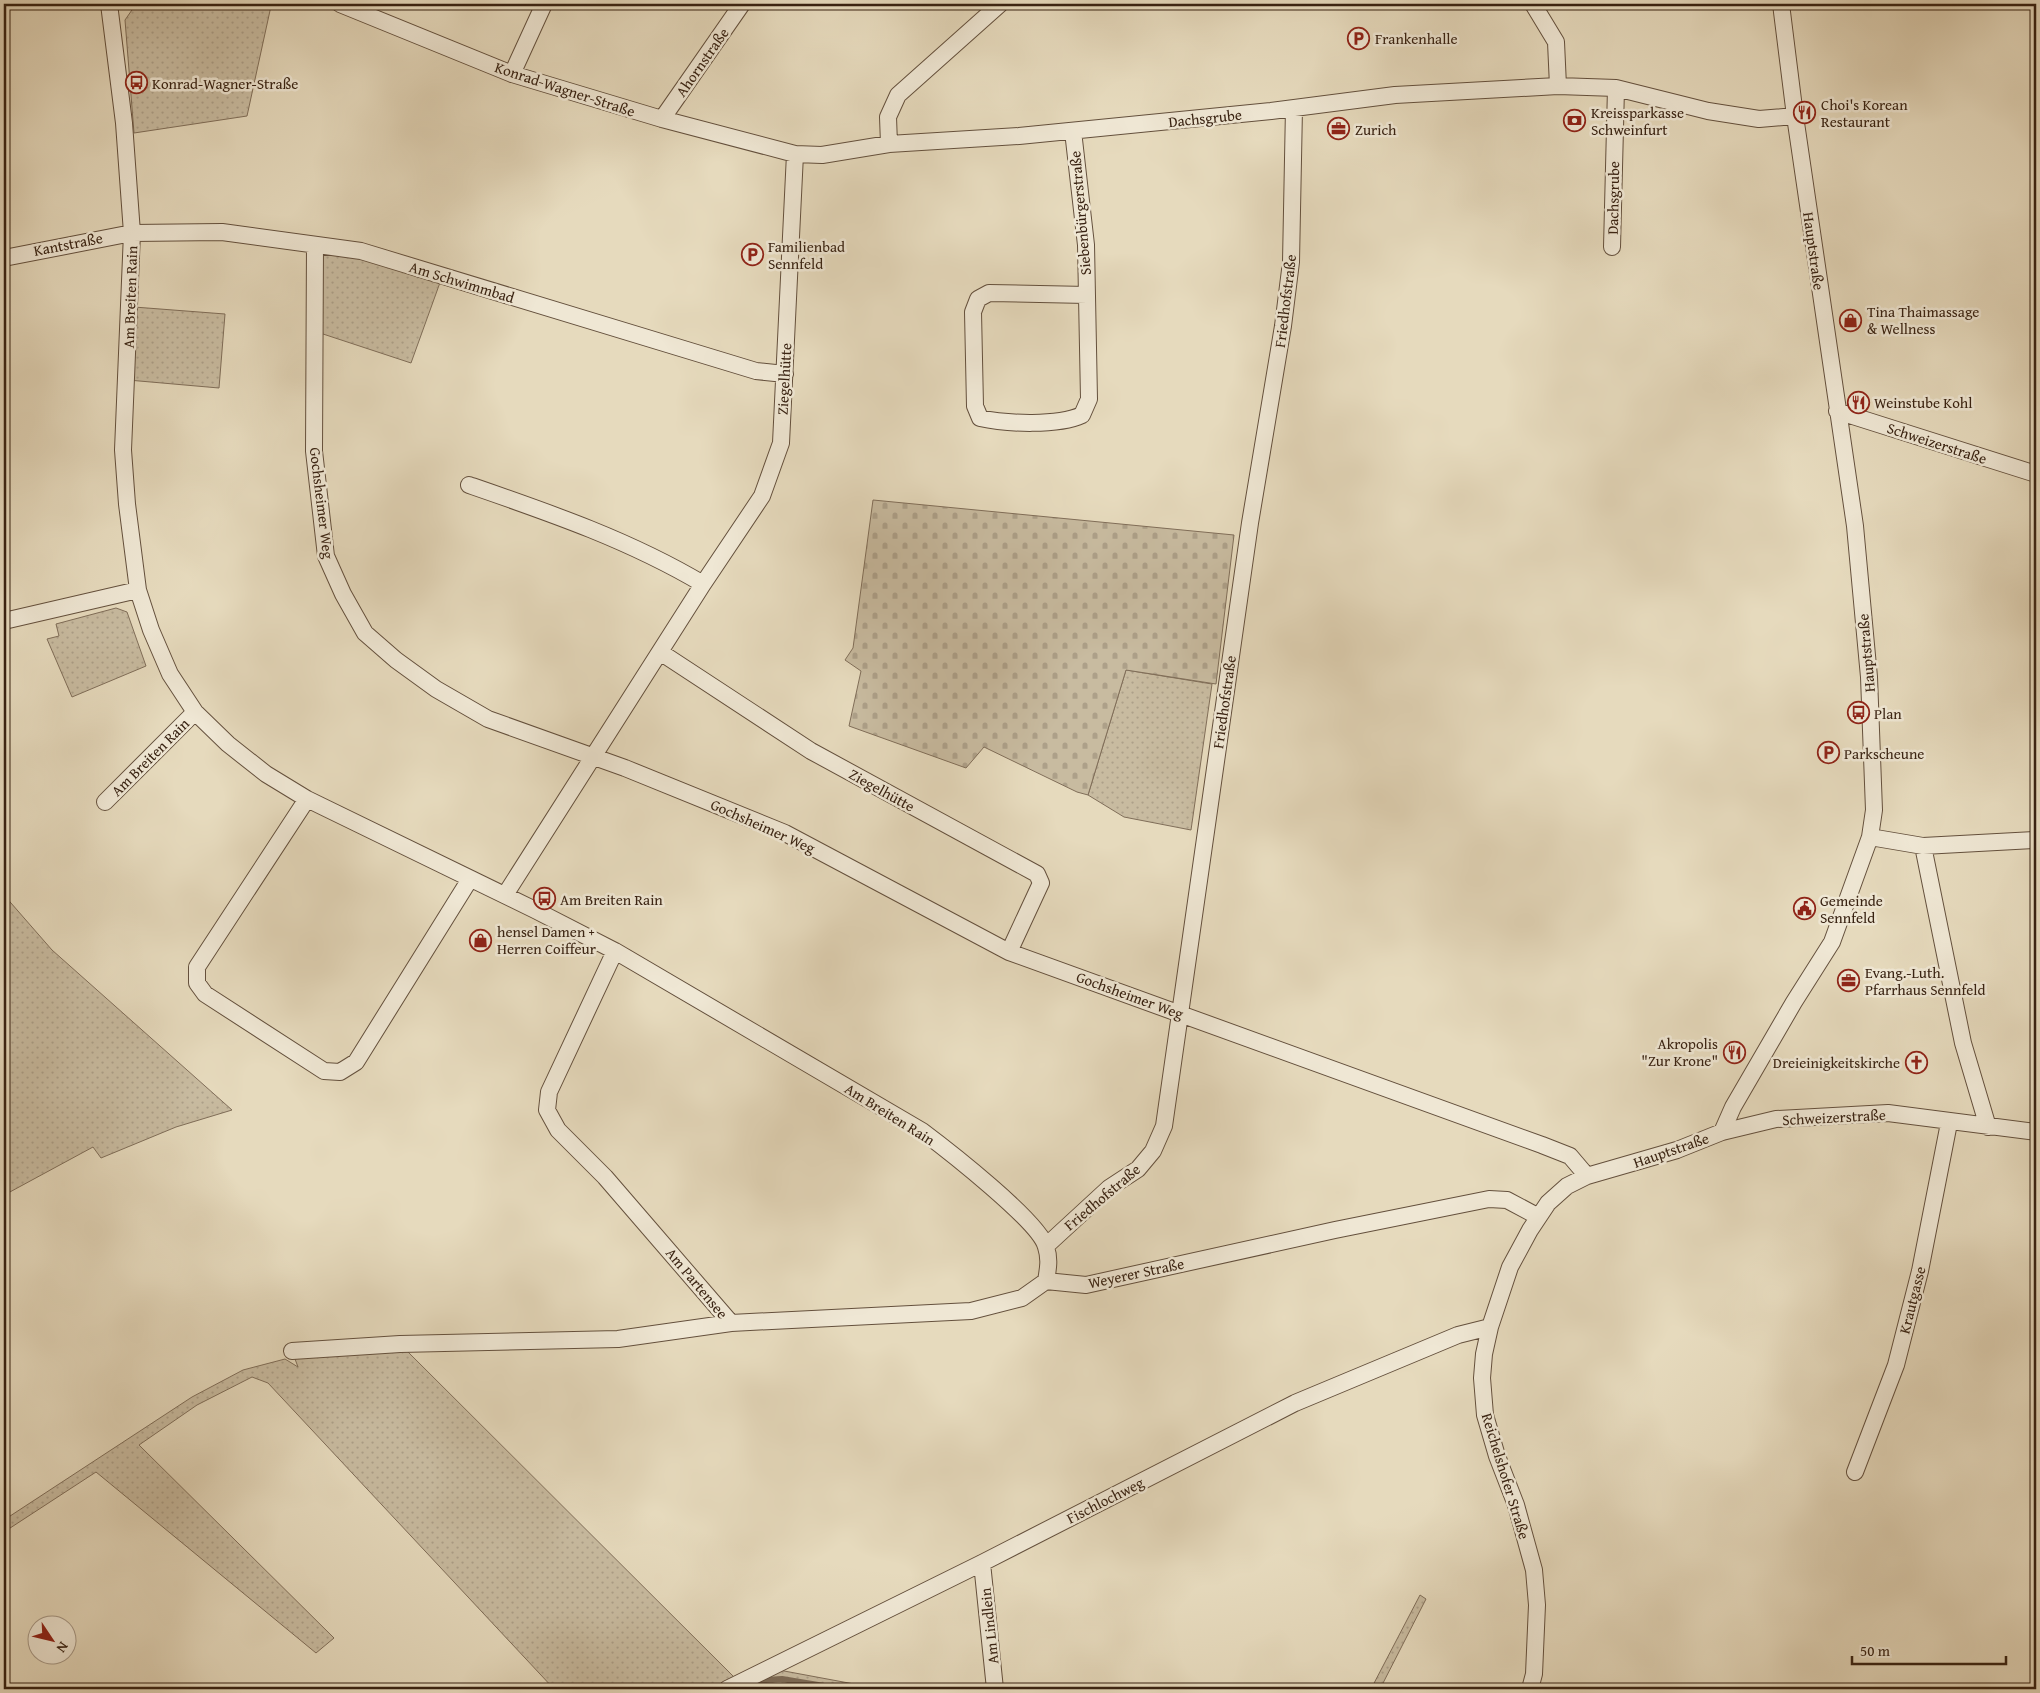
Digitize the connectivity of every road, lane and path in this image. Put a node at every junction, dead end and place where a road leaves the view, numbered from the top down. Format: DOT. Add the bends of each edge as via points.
graph roads {
  1 [pos="109,4"];
  2 [pos="340,4"];
  3 [pos="544,4"];
  4 [pos="742,4"];
  5 [pos="1000,4"];
  6 [pos="1533,4"];
  7 [pos="1781,4"];
  8 [pos="512,74"];
  9 [pos="1558,86"];
  10 [pos="1616,88"];
  11 [pos="1294,108"];
  12 [pos="1795,116"];
  13 [pos="662,120"];
  14 [pos="1073,131"];
  15 [pos="889,144"];
  16 [pos="795,154"];
  17 [pos="132,233"];
  18 [pos="314,245"];
  19 [pos="1612,247"];
  20 [pos="4,258"];
  21 [pos="1087,295"];
  22 [pos="785,374"];
  23 [pos="1837,411"];
  24 [pos="2036,474"];
  25 [pos="469,485"];
  26 [pos="703,584"];
  27 [pos="138,590"];
  28 [pos="4,620"];
  29 [pos="660,652"];
  30 [pos="195,712"];
  31 [pos="592,756"];
  32 [pos="307,799"];
  33 [pos="105,802"];
  34 [pos="1870,837"];
  35 [pos="2036,840"];
  36 [pos="1923,846"];
  37 [pos="470,879"];
  38 [pos="504,895"];
  39 [pos="614,951"];
  40 [pos="1009,952"];
  41 [pos="1182,1014"];
  42 [pos="1950,1123"];
  43 [pos="1988,1127"];
  44 [pos="1722,1132"];
  45 [pos="2036,1132"];
  46 [pos="1587,1176"];
  47 [pos="1538,1216"];
  48 [pos="1046,1246"];
  49 [pos="1046,1281"];
  50 [pos="731,1323"];
  51 [pos="1490,1327"];
  52 [pos="292,1351"];
  53 [pos="1854,1472"];
  54 [pos="982,1563"];
  55 [pos="727,1689"];
  56 [pos="995,1689"];
  57 [pos="1530,1689"];
  1 -- 17 [label="street, Am Breiten Rain" via="124,123"];
  2 -- 8 [label="street, Konrad-Wagner-Straße"];
  3 -- 8 [label="street"];
  4 -- 13 [label="street, Ahornstraße"];
  5 -- 15 [label="street" via="898,95 888,117"];
  6 -- 9 [label="street" via="1556,42"];
  7 -- 12 [label="street, Hauptstraße"];
  8 -- 13 [label="street, Konrad-Wagner-Straße"];
  9 -- 10 [label="street, Dachsgrube"];
  9 -- 11 [label="street, Dachsgrube" via="1395,95"];
  10 -- 12 [label="street, Dachsgrube" via="1736,116 1759,119"];
  10 -- 19 [label="street, Dachsgrube"];
  11 -- 14 [label="street, Dachsgrube"];
  11 -- 41 [label="street, Friedhofstraße" via="1291,262 1284,326 1250,523"];
  12 -- 23 [label="street, Hauptstraße"];
  13 -- 16 [label="street, Konrad-Wagner-Straße"];
  14 -- 15 [label="street, Dachsgrube"];
  14 -- 21 [label="street, Siebenbürgerstraße" via="1086,245"];
  15 -- 16 [label="street, Dachsgrube" via="822,155"];
  16 -- 22 [label="street, Ziegelhütte"];
  17 -- 18 [label="street, Am Schwimmbad" via="222,232"];
  17 -- 20 [label="street, Kantstraße"];
  17 -- 27 [label="street, Am Breiten Rain" via="123,450"];
  18 -- 22 [label="street, Am Schwimmbad" via="361,251 756,371"];
  18 -- 31 [label="street, Gochsheimer Weg" via="314,452 326,556 343,594 365,633 436,689 488,719"];
  21 -- 21 [label="street, Siebenbürgerstraße" via="989,293 978,299 973,312 974,406 980,418 996,422 1069,421 1082,414 1089,399"];
  22 -- 26 [label="street, Ziegelhütte" via="781,443 762,496"];
  23 -- 24 [label="street, Schweizerstraße"];
  23 -- 34 [label="street, Hauptstraße" via="1855,526 1869,677 1874,810"];
  25 -- 26 [label="street" via="578,522"];
  26 -- 29 [label="street, Ziegelhütte"];
  27 -- 28 [label="street"];
  27 -- 30 [label="street, Am Breiten Rain" via="170,674"];
  29 -- 31 [label="street, Ziegelhütte"];
  29 -- 40 [label="street, Ziegelhütte" via="811,751 1037,874 1041,883"];
  30 -- 32 [label="street, Am Breiten Rain" via="266,774"];
  30 -- 33 [label="street, Am Breiten Rain"];
  31 -- 38 [label="street, Ziegelhütte"];
  31 -- 40 [label="street, Gochsheimer Weg" via="785,833"];
  32 -- 37 [label="street, Am Breiten Rain"];
  32 -- 37 [label="street" via="197,967 197,983 205,994 324,1071 340,1072 356,1062"];
  34 -- 36 [label="street"];
  34 -- 44 [label="street, Hauptstraße" via="1832,942 1784,1018"];
  35 -- 36 [label="street"];
  36 -- 43 [label="street" via="1962,1043"];
  37 -- 38 [label="street, Am Breiten Rain"];
  38 -- 39 [label="street, Am Breiten Rain"];
  39 -- 48 [label="street, Am Breiten Rain" via="922,1131 963,1162 1030,1224"];
  39 -- 50 [label="street, Am Partensee" via="549,1092 547,1110 558,1130 605,1176"];
  40 -- 41 [label="street, Gochsheimer Weg"];
  41 -- 46 [label="street, Gochsheimer Weg" via="1570,1156"];
  41 -- 48 [label="street, Friedhofstraße" via="1164,1126 1153,1151 1138,1169 1109,1188"];
  42 -- 43 [label="street, Schweizerstraße"];
  42 -- 44 [label="street, Schweizerstraße" via="1888,1113 1776,1120"];
  42 -- 53 [label="street, Krautgasse" via="1920,1271 1896,1365"];
  43 -- 45 [label="street, Schweizerstraße"];
  44 -- 46 [label="street, Hauptstraße" via="1677,1150"];
  46 -- 47 [label="street, Reichelshofer Straße" via="1567,1186"];
  47 -- 49 [label="street, Weyerer Straße" via="1507,1200 1489,1199 1086,1285"];
  47 -- 51 [label="street, Reichelshofer Straße" via="1510,1267"];
  48 -- 49 [label="street" via="1049,1264"];
  49 -- 50 [label="street" via="1022,1298 972,1311"];
  50 -- 52 [label="street, Am Partensee" via="618,1339 400,1344"];
  51 -- 54 [label="street, Fischlochweg" via="1458,1335 1295,1403"];
  51 -- 57 [label="street, Reichelshofer Straße" via="1482,1378 1485,1415 1534,1570 1537,1605 1534,1674"];
  54 -- 55 [label="street, Fischlochweg"];
  54 -- 56 [label="street, Am Lindlein"];
}
